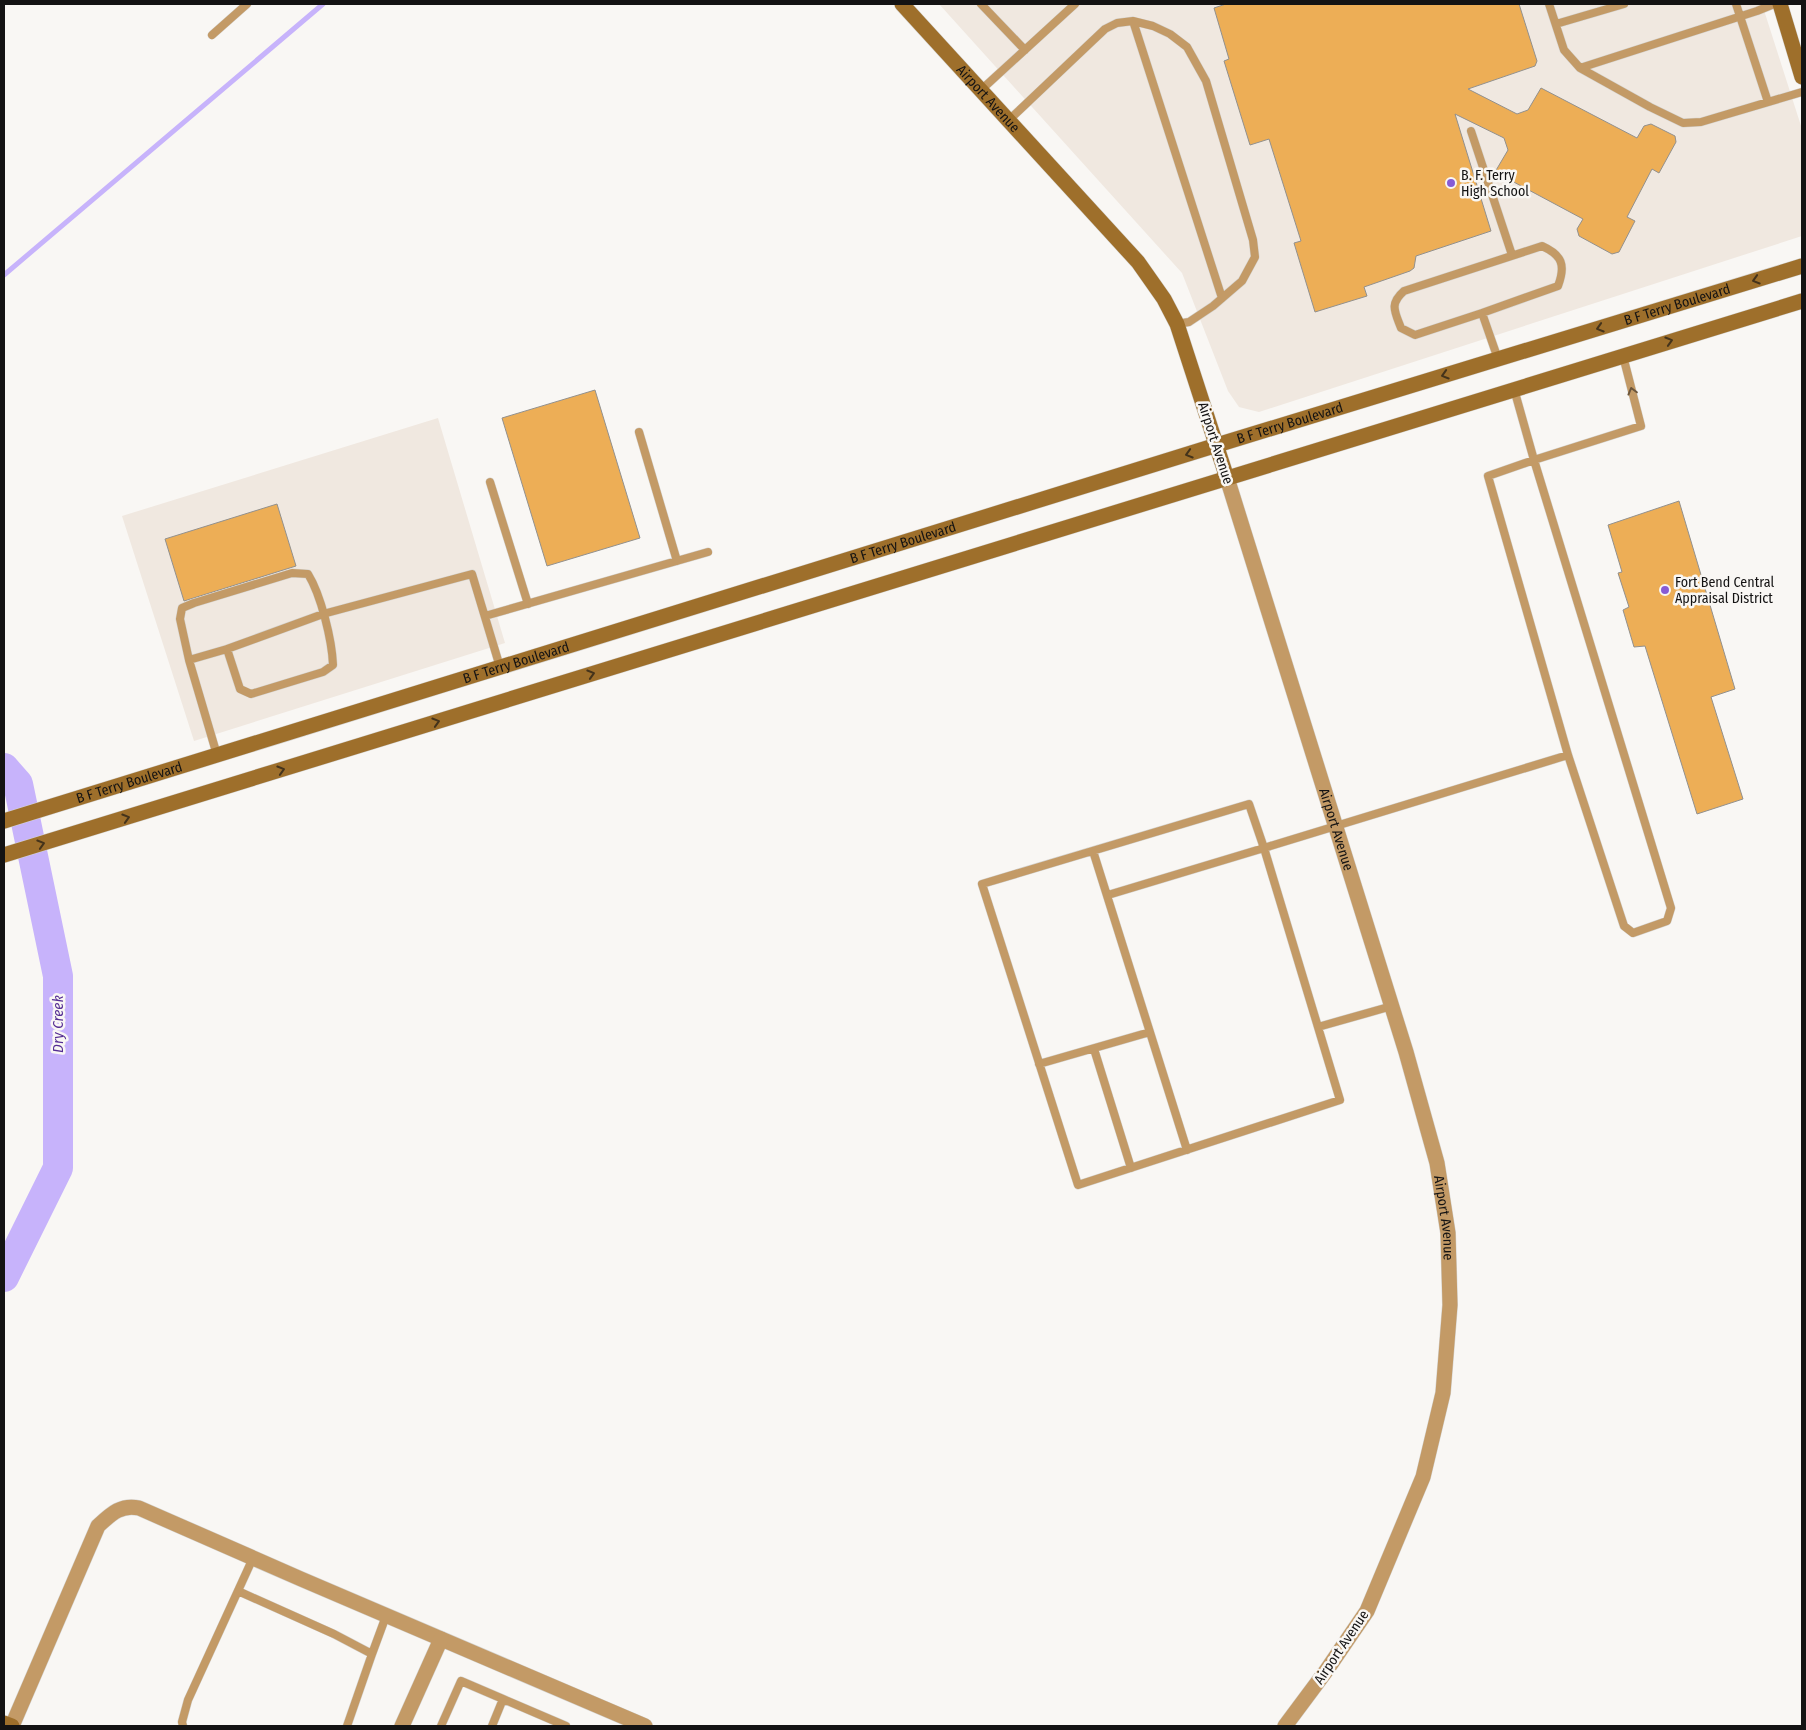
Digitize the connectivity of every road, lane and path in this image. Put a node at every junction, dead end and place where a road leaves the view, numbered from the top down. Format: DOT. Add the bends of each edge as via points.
graph roads {
  1 [pos="247,4"];
  2 [pos="981,4"];
  3 [pos="1074,4"];
  4 [pos="1549,4"];
  5 [pos="1624,4"];
  6 [pos="1736,4"];
  7 [pos="1774,4"];
  8 [pos="1780,4"];
  9 [pos="906,5"];
  10 [pos="1740,16"];
  11 [pos="1132,21"];
  12 [pos="1556,24"];
  13 [pos="212,35"];
  14 [pos="1798,48"];
  15 [pos="1025,50"];
  16 [pos="1580,68"];
  17 [pos="1802,77"];
  18 [pos="982,90"];
  19 [pos="1802,92"];
  20 [pos="1768,102"];
  21 [pos="1009,120"];
  22 [pos="1471,131"];
  23 [pos="1512,255"];
  24 [pos="1802,266"];
  25 [pos="1222,298"];
  26 [pos="1802,300"];
  27 [pos="1482,313"];
  28 [pos="1178,324"];
  29 [pos="1623,356"];
  30 [pos="1498,359"];
  31 [pos="1514,390"];
  32 [pos="639,432"];
  33 [pos="1217,445"];
  34 [pos="1534,460"];
  35 [pos="1227,478"];
  36 [pos="490,482"];
  37 [pos="708,552"];
  38 [pos="677,561"];
  39 [pos="528,604"];
  40 [pos="323,614"];
  41 [pos="485,616"];
  42 [pos="227,649"];
  43 [pos="189,660"];
  44 [pos="500,667"];
  45 [pos="217,755"];
  46 [pos="1568,755"];
  47 [pos="4,821"];
  48 [pos="1336,825"];
  49 [pos="1264,848"];
  50 [pos="1093,851"];
  51 [pos="4,855"];
  52 [pos="1108,896"];
  53 [pos="1392,1006"];
  54 [pos="1318,1027"];
  55 [pos="1150,1032"];
  56 [pos="1094,1049"];
  57 [pos="1039,1064"];
  58 [pos="1188,1150"];
  59 [pos="1131,1168"];
  60 [pos="253,1558"];
  61 [pos="238,1591"];
  62 [pos="386,1616"];
  63 [pos="441,1640"];
  64 [pos="372,1654"];
  65 [pos="504,1699"];
  66 [pos="4,1723"];
  67 [pos="12,1726"];
  68 [pos="183,1726"];
  69 [pos="348,1726"];
  70 [pos="402,1726"];
  71 [pos="442,1726"];
  72 [pos="492,1726"];
  73 [pos="566,1726"];
  74 [pos="645,1726"];
  75 [pos="1284,1726"];
  1 -- 13 [label="lane"];
  2 -- 15 [label="lane"];
  3 -- 15 [label="lane"];
  4 -- 12 [label="lane"];
  5 -- 12 [label="lane"];
  6 -- 10 [label="lane"];
  7 -- 10 [label="lane"];
  8 -- 14 [label="main road"];
  9 -- 18 [label="main road, Airport Avenue"];
  10 -- 16 [label="lane"];
  10 -- 20 [label="lane"];
  11 -- 21 [label="lane" via="1105,29"];
  11 -- 25 [label="lane"];
  11 -- 25 [label="lane" via="1170,34 1187,47 1206,81 1253,240 1255,257 1242,281"];
  12 -- 16 [label="lane" via="1564,50"];
  14 -- 17 [label="main road"];
  15 -- 18 [label="lane"];
  16 -- 20 [label="lane" via="1683,123 1701,122"];
  18 -- 21 [label="main road, Airport Avenue"];
  19 -- 20 [label="lane"];
  21 -- 28 [label="main road, Airport Avenue" via="1138,262"];
  22 -- 23 [label="lane"];
  23 -- 27 [label="lane" via="1542,246 1554,251 1563,273 1558,286"];
  23 -- 27 [label="lane" via="1404,291 1394,303 1401,328 1415,335"];
  24 -- 30 [label="main road, B F Terry Boulevard, one-way"];
  25 -- 28 [label="lane" via="1189,322"];
  29 -- 26 [label="main road, one-way"];
  27 -- 30 [label="lane"];
  28 -- 33 [label="main road, Airport Avenue"];
  29 -- 31 [label="main road"];
  34 -- 29 [label="lane, one-way" via="1641,426"];
  30 -- 33 [label="main road, B F Terry Boulevard, one-way"];
  31 -- 34 [label="lane"];
  31 -- 35 [label="main road"];
  32 -- 38 [label="lane"];
  33 -- 35 [label="main road, Airport Avenue"];
  33 -- 44 [label="main road, B F Terry Boulevard, one-way"];
  34 -- 46 [label="lane" via="1488,476"];
  34 -- 46 [label="lane" via="1671,908 1667,921 1633,933 1624,926"];
  35 -- 48 [label="street, Airport Avenue"];
  51 -- 35 [label="main road, one-way"];
  36 -- 39 [label="lane"];
  37 -- 38 [label="lane"];
  38 -- 39 [label="lane"];
  39 -- 41 [label="lane"];
  40 -- 41 [label="lane" via="472,574"];
  40 -- 42 [label="lane"];
  40 -- 42 [label="lane" via="333,665 323,672 251,694 240,689"];
  40 -- 43 [label="lane" via="308,574 292,573 194,602 182,608 180,619"];
  41 -- 44 [label="lane"];
  42 -- 43 [label="lane"];
  43 -- 45 [label="lane"];
  44 -- 45 [label="main road, B F Terry Boulevard"];
  45 -- 47 [label="main road, B F Terry Boulevard"];
  46 -- 48 [label="lane"];
  48 -- 49 [label="lane"];
  48 -- 53 [label="street, Airport Avenue"];
  49 -- 50 [label="lane" via="1249,804"];
  49 -- 52 [label="lane"];
  49 -- 54 [label="lane"];
  50 -- 52 [label="lane"];
  50 -- 57 [label="lane" via="982,884"];
  52 -- 55 [label="lane"];
  53 -- 54 [label="lane"];
  53 -- 75 [label="street, Airport Avenue" via="1437,1163 1448,1233 1450,1305 1443,1393 1423,1477 1367,1611"];
  54 -- 58 [label="lane" via="1340,1100"];
  55 -- 56 [label="lane"];
  55 -- 58 [label="lane"];
  56 -- 57 [label="lane"];
  56 -- 59 [label="lane"];
  57 -- 59 [label="lane" via="1078,1185"];
  58 -- 59 [label="lane"];
  60 -- 61 [label="lane"];
  60 -- 62 [label="street"];
  60 -- 67 [label="street" via="139,1508 128,1506 109,1515 98,1526"];
  61 -- 64 [label="lane"];
  61 -- 68 [label="lane" via="188,1700"];
  62 -- 63 [label="street"];
  62 -- 64 [label="lane"];
  63 -- 70 [label="street"];
  63 -- 74 [label="street"];
  64 -- 69 [label="lane"];
  65 -- 71 [label="lane" via="461,1681"];
  65 -- 72 [label="lane"];
  65 -- 73 [label="lane"];
  66 -- 67 [label="main road"];
}
